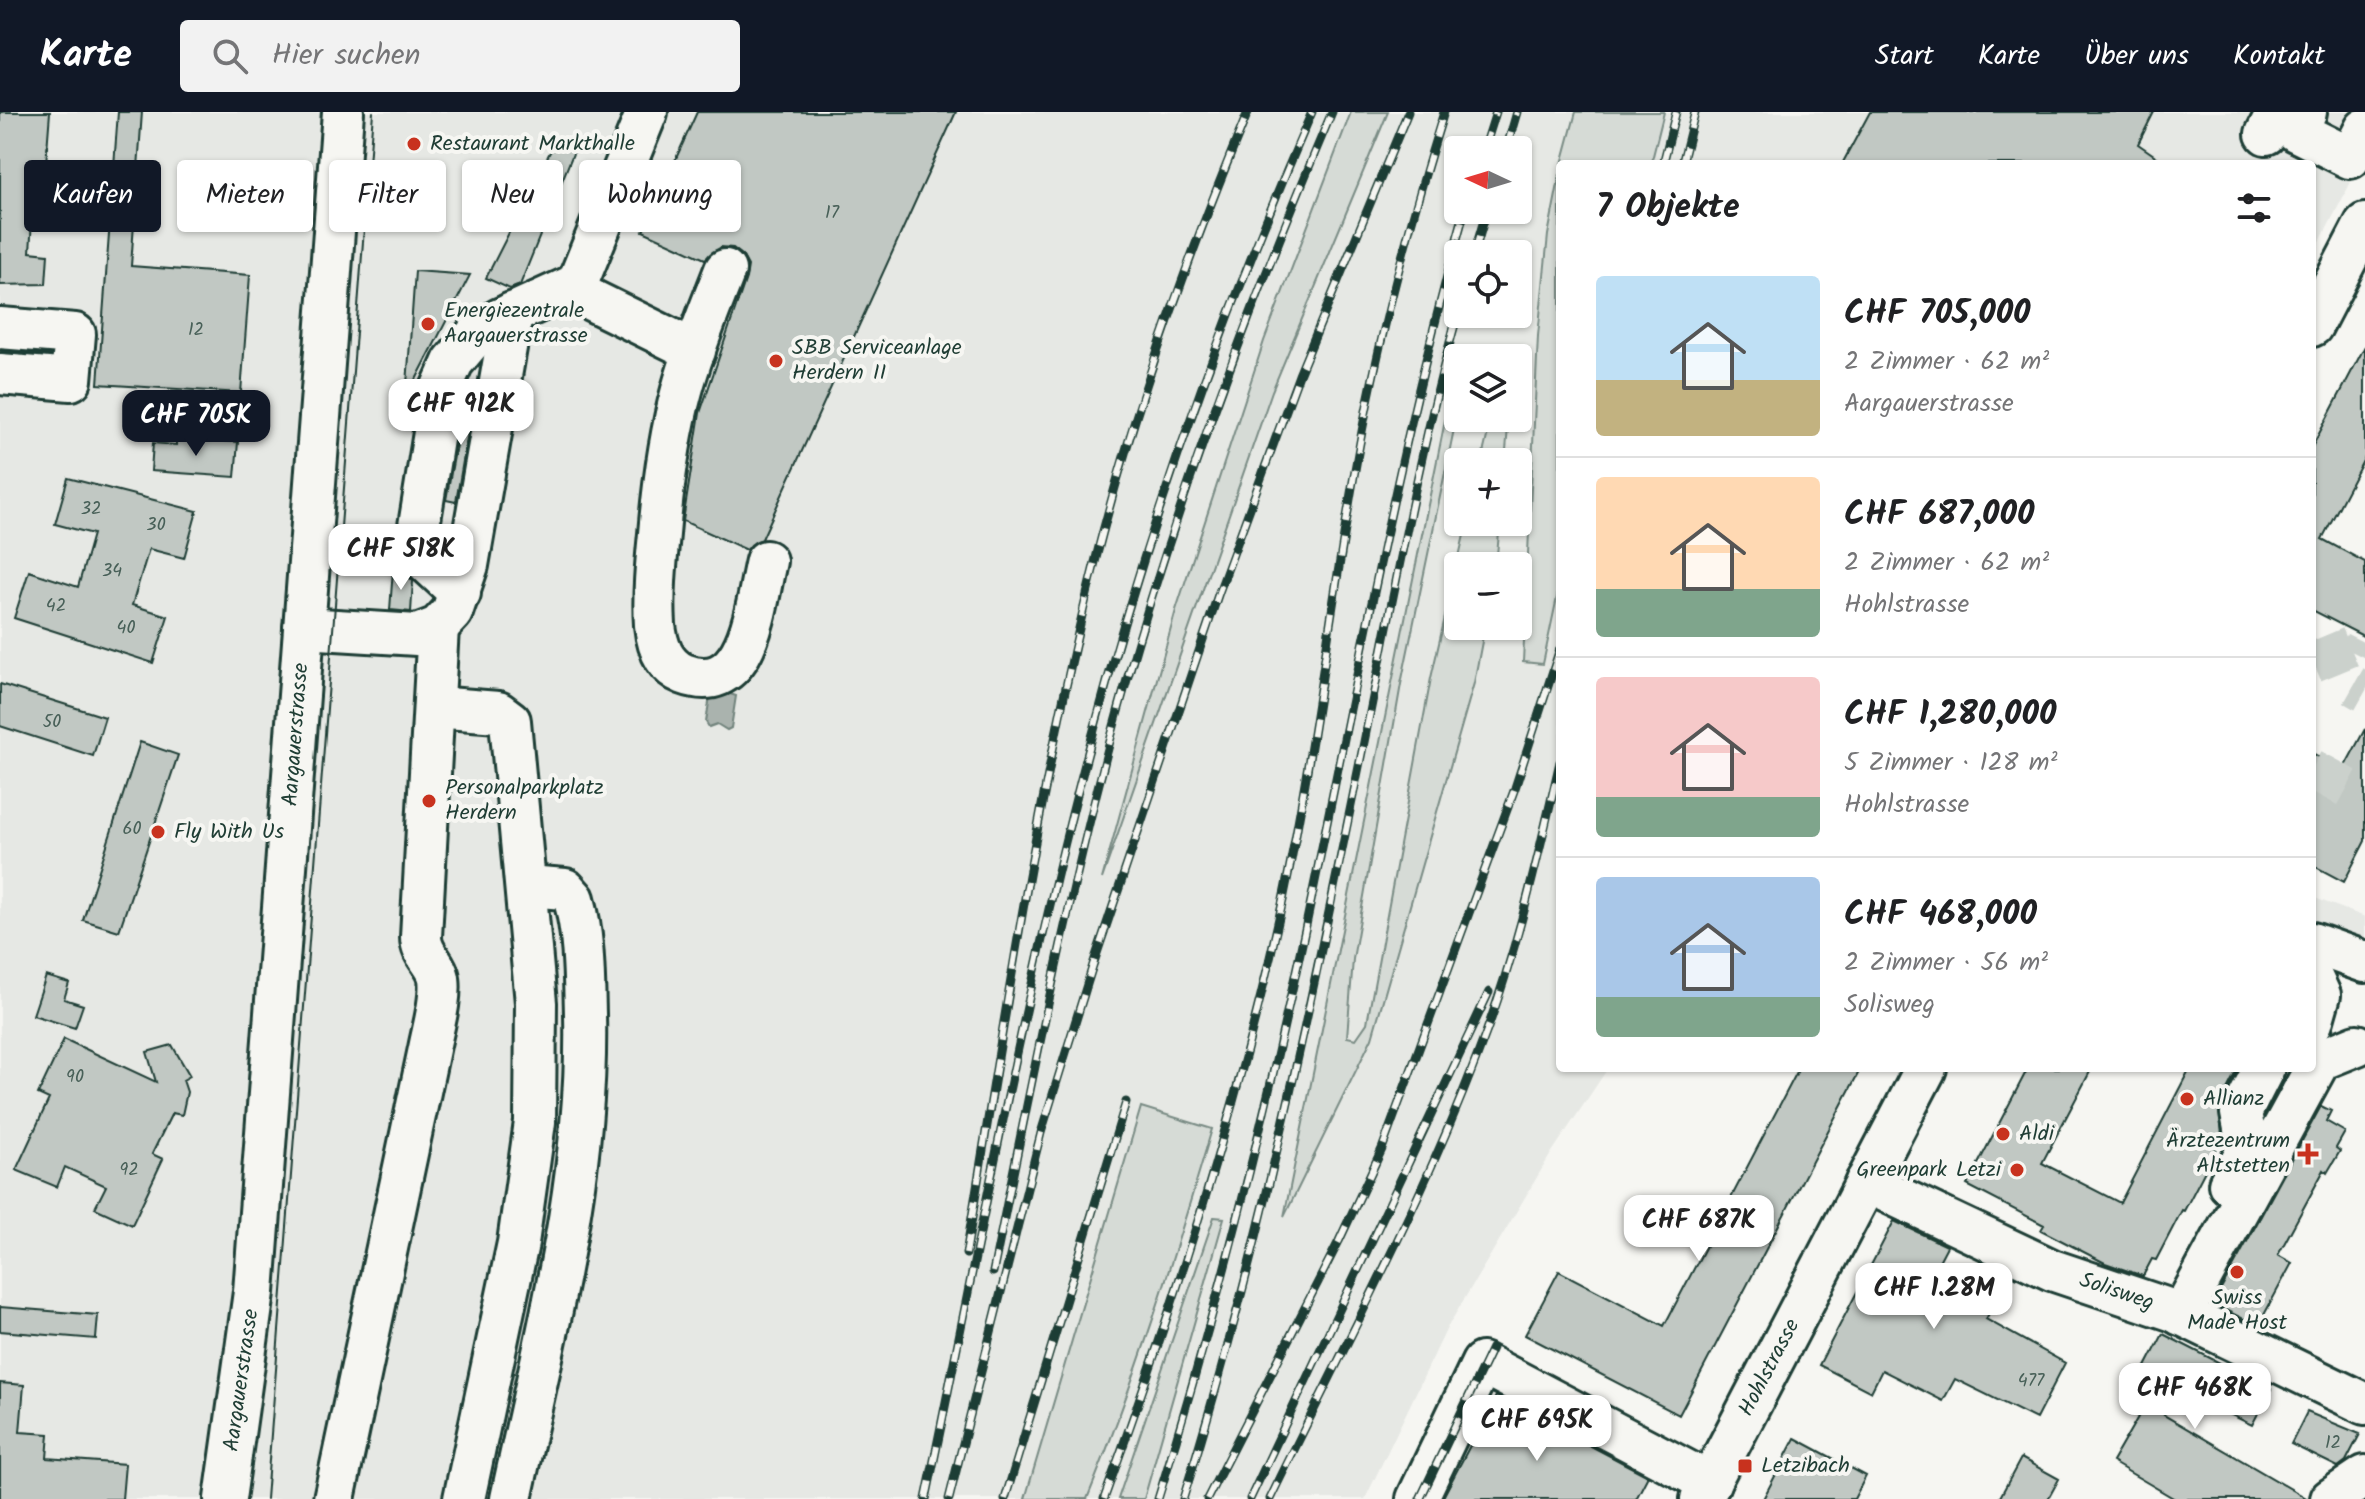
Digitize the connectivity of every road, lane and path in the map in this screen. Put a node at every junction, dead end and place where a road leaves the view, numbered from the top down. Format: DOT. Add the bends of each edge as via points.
graph roads {
  1 [pos="343,112"];
  2 [pos="647,112"];
  3 [pos="2306,112"];
  4 [pos="2365,129"];
  5 [pos="2365,224"];
  6 [pos="725,270"];
  7 [pos="2353,278"];
  8 [pos="571,290"];
  9 [pos="512,313"];
  10 [pos="2316,321"];
  11 [pos="0,328"];
  12 [pos="695,351"];
  13 [pos="0,374"];
  14 [pos="766,561"];
  15 [pos="460,593"];
  16 [pos="438,627"];
  17 [pos="304,628"];
  18 [pos="434,707"];
  19 [pos="527,886"];
  20 [pos="2365,962"];
  21 [pos="2316,963"];
  22 [pos="2316,969"];
  23 [pos="2316,1009"];
  24 [pos="2357,1045"];
  25 [pos="2316,1067"];
  26 [pos="1924,1072"];
  27 [pos="2262,1072"];
  28 [pos="2313,1072"];
  29 [pos="1866,1182"];
  30 [pos="2172,1311"];
  31 [pos="2365,1404"];
  32 [pos="2365,1476"];
  33 [pos="1706,1491"];
  34 [pos="225,1499"];
  35 [pos="334,1499"];
  36 [pos="464,1499"];
  37 [pos="511,1499"];
  38 [pos="1417,1499"];
  39 [pos="2331,1499"];
  1 -- 17 [label="street, Aargauerstrasse"];
  2 -- 8 [label="street" via="586,270"];
  3 -- 4 [label="street" via="2296,131 2350,158"];
  5 -- 7 [label="street"];
  6 -- 12 [label="street"];
  7 -- 10 [label="street"];
  8 -- 9 [label="street"];
  8 -- 12 [label="street"];
  9 -- 15 [label="street"];
  9 -- 15 [label="street" via="467,344 441,389 416,545 420,556"];
  11 -- 13 [label="street" via="75,334 71,380"];
  12 -- 14 [label="street" via="672,433 657,552 656,633 672,668 706,678 733,667 745,645"];
  15 -- 16 [label="street"];
  16 -- 17 [label="street" via="410,636"];
  16 -- 18 [label="street"];
  17 -- 34 [label="street, Aargauerstrasse" via="254,1292"];
  18 -- 19 [label="street" via="498,712 508,718"];
  18 -- 35 [label="street" via="421,943 439,977 439,989"];
  19 -- 36 [label="street" via="537,1054 531,1166"];
  19 -- 37 [label="street" via="565,889 574,899 584,990 585,1074 570,1219"];
  20 -- 21 [label="street"];
  22 -- 23 [label="street"];
  24 -- 25 [label="street" via="2320,1060"];
  26 -- 29 [label="street, Hohlstrasse"];
  27 -- 30 [label="street" via="2241,1113 2248,1149"];
  28 -- 30 [label="street"];
  29 -- 30 [label="street, Solisweg" via="2052,1270"];
  29 -- 33 [label="street, Hohlstrasse"];
  30 -- 31 [label="street, Solisweg"];
  32 -- 39 [label="street"];
  33 -- 38 [label="street" via="1663,1456 1482,1363"];
}
